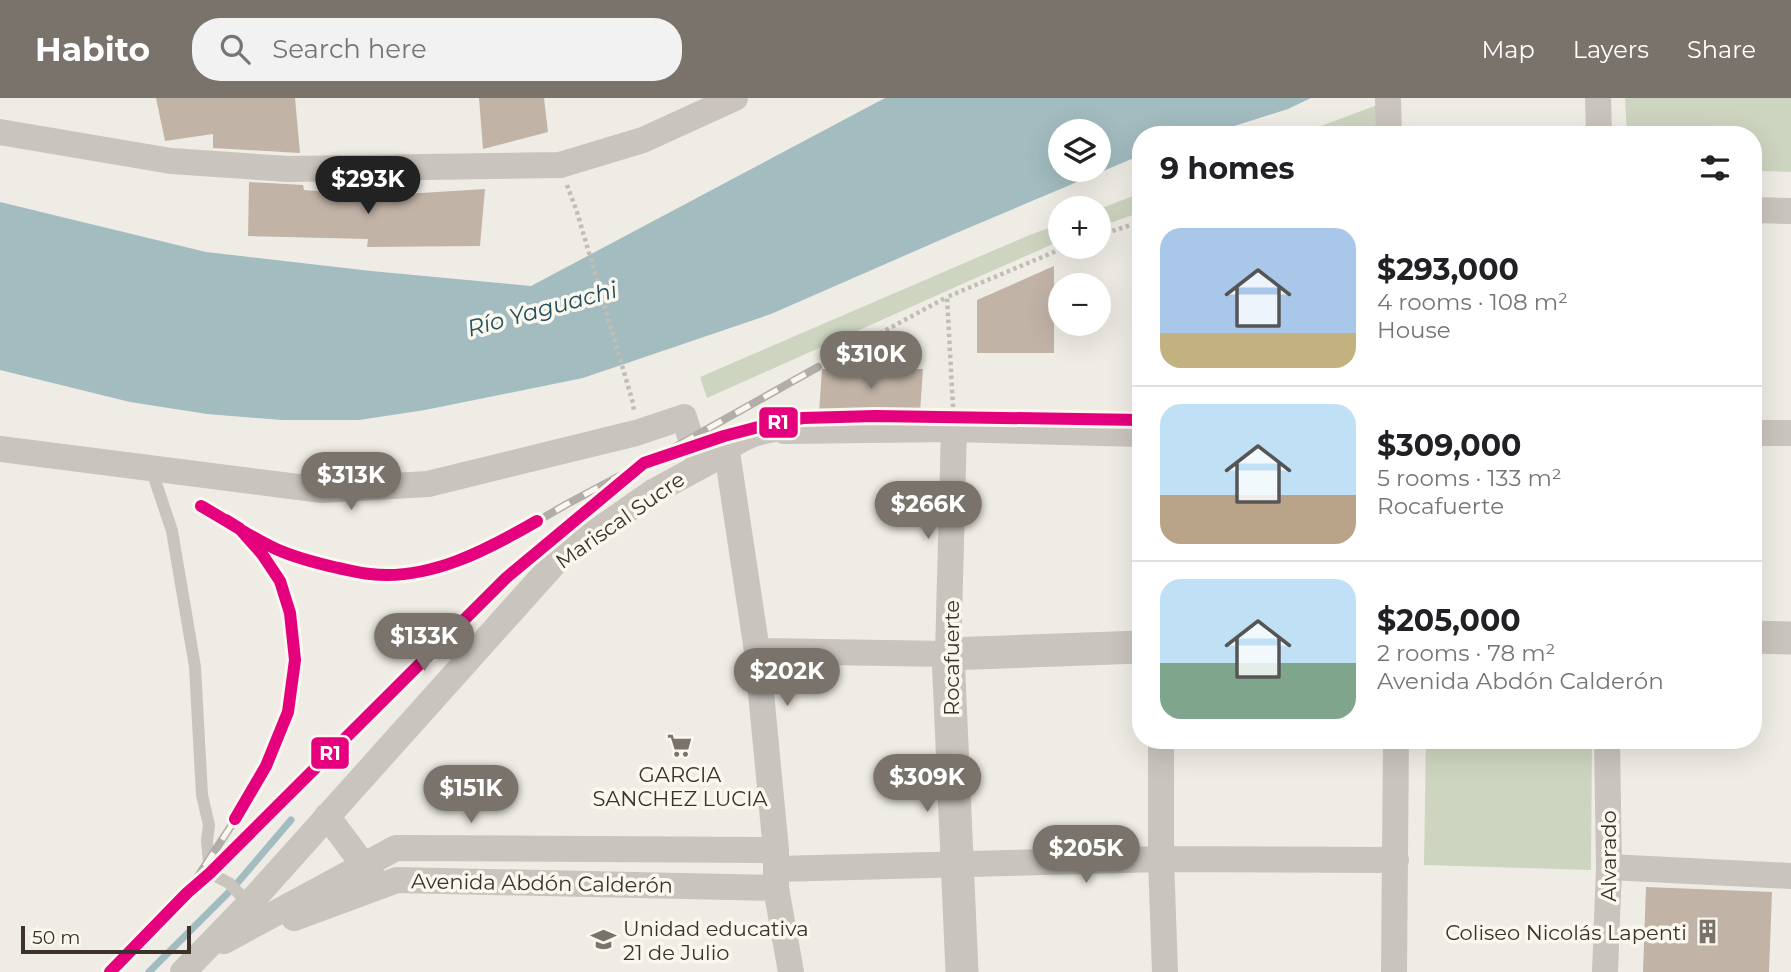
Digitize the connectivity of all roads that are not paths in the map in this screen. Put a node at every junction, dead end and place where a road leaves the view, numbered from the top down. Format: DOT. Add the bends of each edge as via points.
graph roads {
  1 [pos="735,98"];
  2 [pos="1598,98"];
  3 [pos="1388,100"];
  4 [pos="1389,126"];
  5 [pos="1599,126"];
  6 [pos="0,132"];
  7 [pos="1762,210"];
  8 [pos="1791,211"];
  9 [pos="954,429"];
  10 [pos="784,431"];
  11 [pos="1762,433"];
  12 [pos="1791,433"];
  13 [pos="1132,434"];
  14 [pos="0,449"];
  15 [pos="727,452"];
  16 [pos="702,465"];
  17 [pos="151,468"];
  18 [pos="1762,637"];
  19 [pos="1791,638"];
  20 [pos="1132,647"];
  21 [pos="757,651"];
  22 [pos="948,654"];
  23 [pos="1161,749"];
  24 [pos="1396,749"];
  25 [pos="1607,749"];
  26 [pos="327,816"];
  27 [pos="1161,859"];
  28 [pos="1395,860"];
  29 [pos="364,865"];
  30 [pos="956,865"];
  31 [pos="1609,867"];
  32 [pos="776,869"];
  33 [pos="1791,876"];
  34 [pos="380,886"];
  35 [pos="249,904"];
  36 [pos="204,951"];
  37 [pos="183,972"];
  38 [pos="791,972"];
  39 [pos="962,972"];
  40 [pos="1165,972"];
  41 [pos="1394,972"];
  42 [pos="1605,972"];
  1 -- 6 [label="street" via="643,140 560,165 288,169 172,161"];
  2 -- 5 [label="street"];
  3 -- 4 [label="street"];
  7 -- 8 [label="street"];
  9 -- 10 [label="street, Mariscal Sucre"];
  9 -- 13 [label="street, Mariscal Sucre"];
  9 -- 22 [label="street, Rocafuerte"];
  10 -- 15 [label="street, Mariscal Sucre" via="748,439"];
  11 -- 12 [label="street"];
  14 -- 17 [label="street"];
  15 -- 16 [label="street, Mariscal Sucre"];
  15 -- 21 [label="street"];
  16 -- 17 [label="street" via="684,417 428,484 322,490"];
  16 -- 26 [label="street, Mariscal Sucre" via="653,492 560,557"];
  17 -- 35 [label="lane" via="172,531 195,667 210,873 229,883"];
  18 -- 19 [label="street"];
  20 -- 22 [label="street"];
  21 -- 22 [label="street"];
  21 -- 32 [label="street"];
  22 -- 30 [label="street, Rocafuerte"];
  23 -- 27 [label="street"];
  24 -- 28 [label="street"];
  25 -- 31 [label="street, Alvarado"];
  26 -- 29 [label="street"];
  26 -- 35 [label="street, Mariscal Sucre"];
  27 -- 28 [label="street, Avenida Abdón Calderón"];
  27 -- 30 [label="street, Avenida Abdón Calderón"];
  27 -- 40 [label="street"];
  28 -- 41 [label="street"];
  29 -- 32 [label="street, Avenida Abdón Calderón" via="396,848"];
  29 -- 34 [label="street"];
  29 -- 36 [label="street, Avenida Abdón Calderón"];
  30 -- 32 [label="street, Avenida Abdón Calderón"];
  30 -- 39 [label="street, Rocafuerte"];
  31 -- 33 [label="street"];
  31 -- 42 [label="street, Alvarado"];
  32 -- 34 [label="street, Avenida Abdón Calderón" via="397,880"];
  32 -- 38 [label="street"];
  34 -- 36 [label="street, Avenida Abdón Calderón"];
  35 -- 36 [label="street, Mariscal Sucre"];
  36 -- 37 [label="street, Mariscal Sucre"];
}
